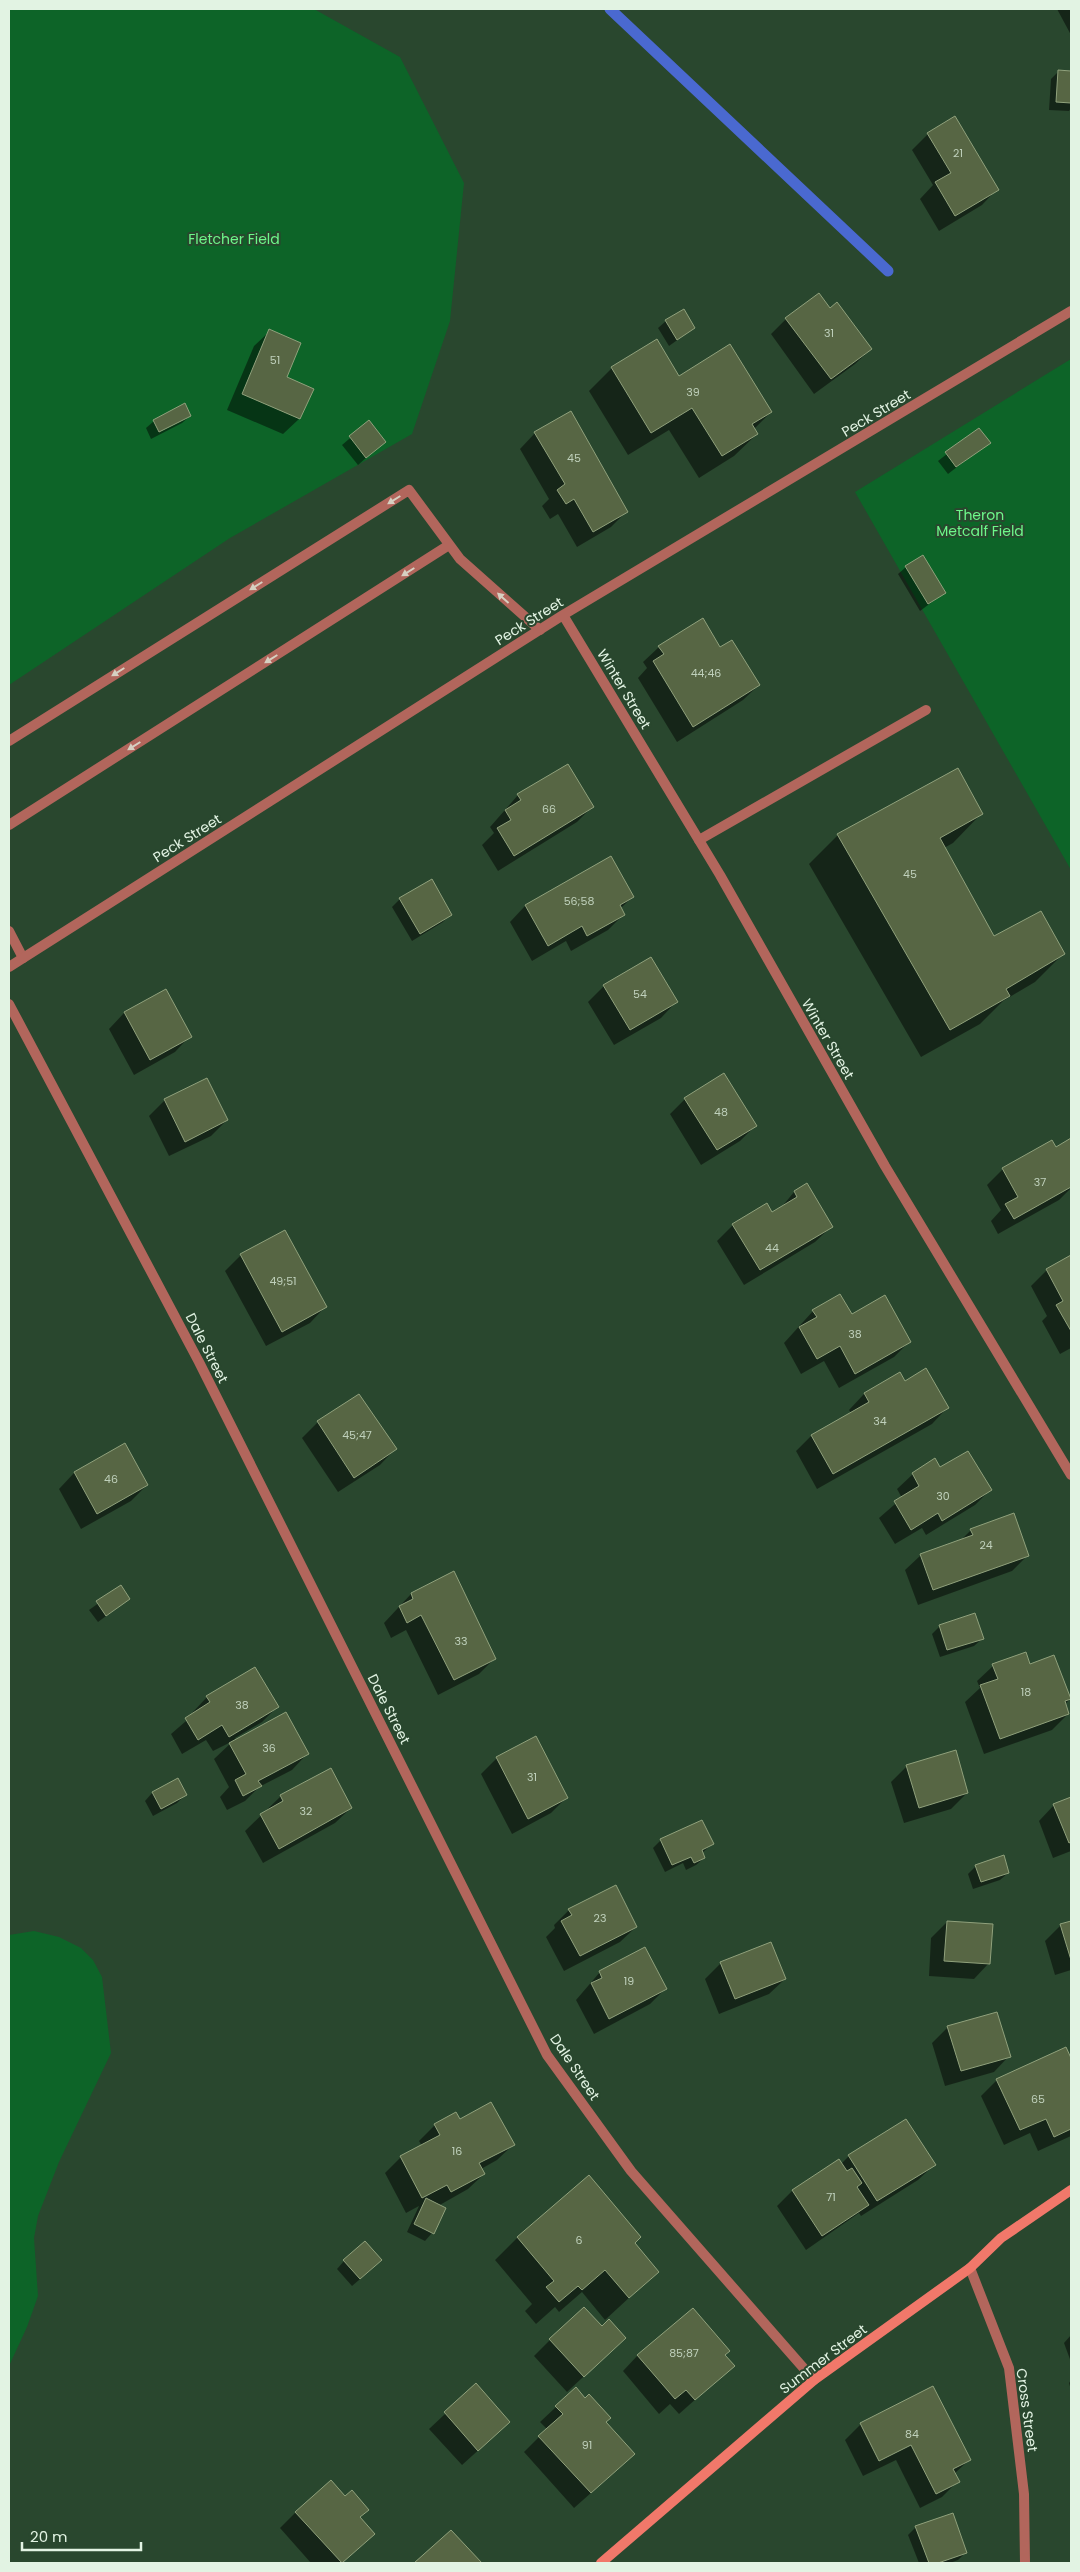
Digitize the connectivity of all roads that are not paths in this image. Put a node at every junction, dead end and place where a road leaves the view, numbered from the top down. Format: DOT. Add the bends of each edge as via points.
graph roads {
  1 [pos="1071,311"];
  2 [pos="449,545"];
  3 [pos="563,615"];
  4 [pos="540,630"];
  5 [pos="926,710"];
  6 [pos="9,741"];
  7 [pos="9,825"];
  8 [pos="699,840"];
  9 [pos="9,931"];
  10 [pos="23,958"];
  11 [pos="9,967"];
  12 [pos="9,1004"];
  13 [pos="1071,1475"];
  14 [pos="1071,2190"];
  15 [pos="970,2268"];
  16 [pos="814,2380"];
  17 [pos="601,2563"];
  18 [pos="1025,2563"];
  1 -- 3 [label="street, Peck Street"];
  4 -- 2 [label="street, one-way" via="460,559"];
  2 -- 6 [label="street, one-way" via="409,490"];
  2 -- 7 [label="street, one-way"];
  3 -- 4 [label="street, Peck Street"];
  3 -- 8 [label="street, Winter Street"];
  4 -- 10 [label="street, Peck Street"];
  5 -- 8 [label="street"];
  8 -- 13 [label="street, Winter Street" via="885,1166"];
  9 -- 10 [label="street"];
  10 -- 11 [label="street, Peck Street"];
  12 -- 16 [label="street, Dale Street" via="199,1362 547,2055 631,2171"];
  14 -- 15 [label="main road, Summer Street" via="1000,2238"];
  15 -- 16 [label="main road, Summer Street"];
  15 -- 18 [label="street, Cross Street" via="1009,2368 1024,2494"];
  16 -- 17 [label="main road, Summer Street"];
}
